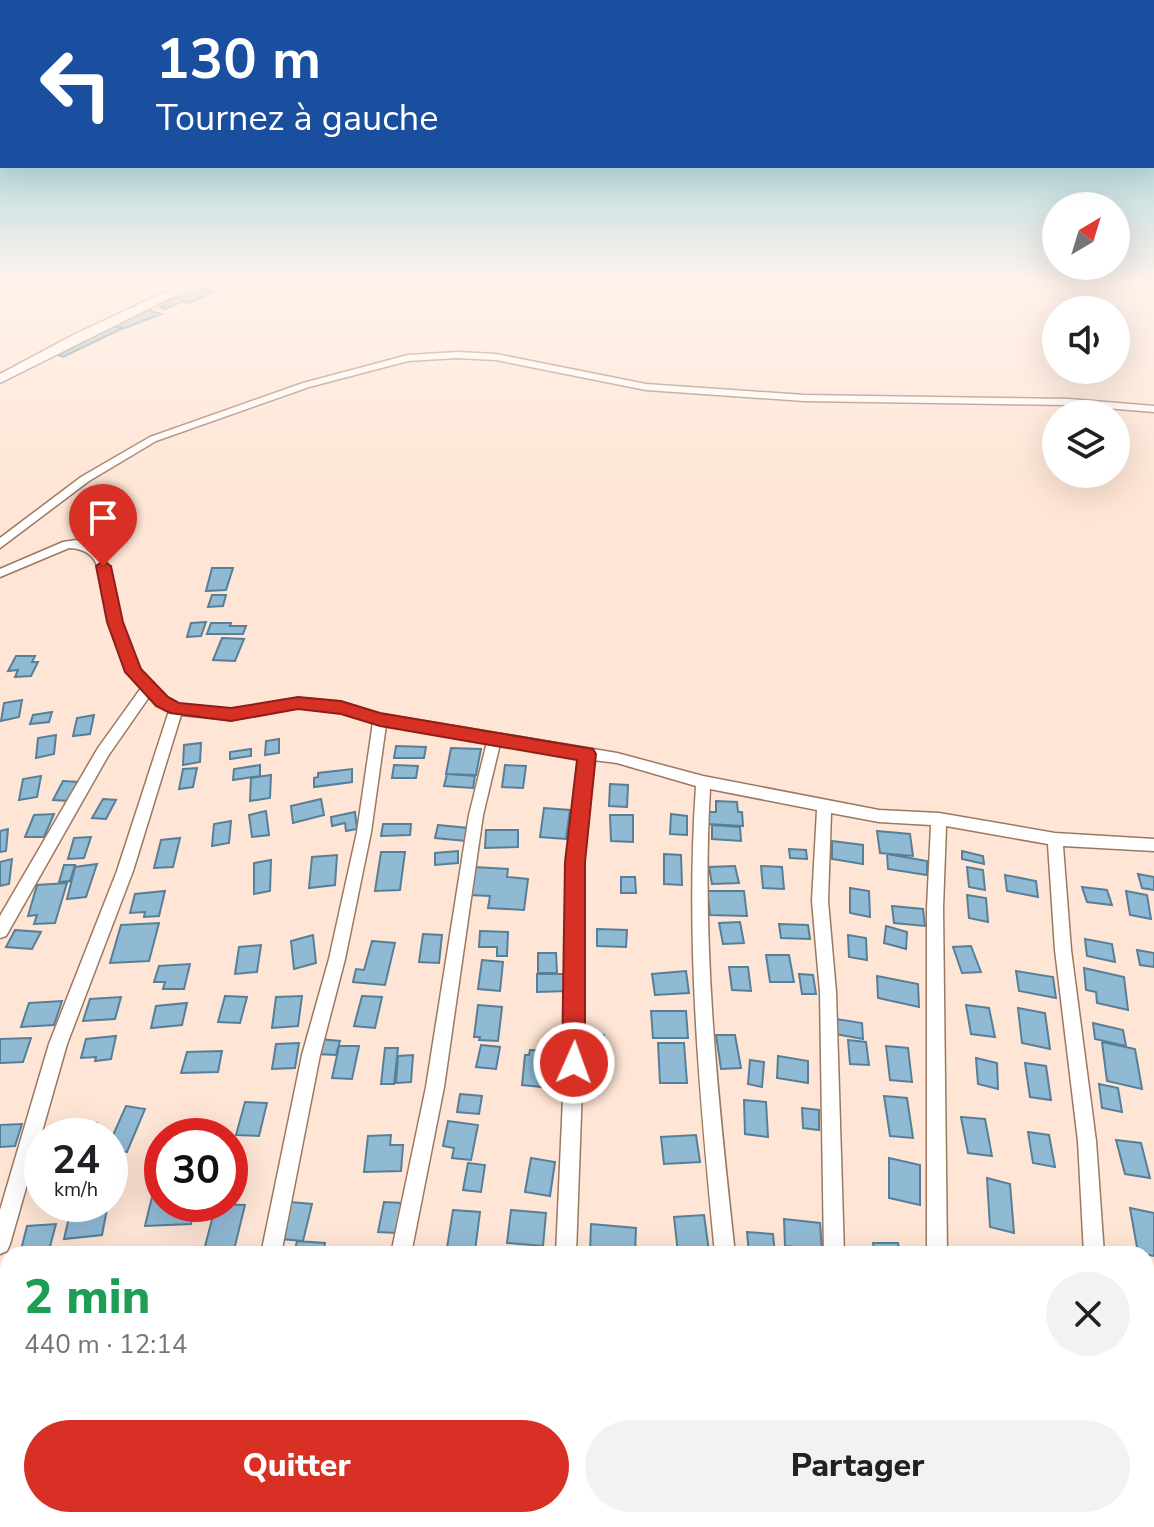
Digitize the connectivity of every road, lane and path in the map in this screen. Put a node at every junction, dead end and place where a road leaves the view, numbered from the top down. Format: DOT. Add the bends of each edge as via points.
graph roads {
  1 [pos="54,350"];
  2 [pos="0,379"];
  3 [pos="1154,409"];
  4 [pos="0,544"];
  5 [pos="0,573"];
  6 [pos="148,689"];
  7 [pos="176,709"];
  8 [pos="380,719"];
  9 [pos="495,737"];
  10 [pos="587,754"];
  11 [pos="703,782"];
  12 [pos="824,807"];
  13 [pos="939,819"];
  14 [pos="1055,839"];
  15 [pos="1154,845"];
  16 [pos="0,931"];
  17 [pos="0,1244"];
  18 [pos="273,1246"];
  19 [pos="403,1246"];
  20 [pos="566,1246"];
  21 [pos="724,1246"];
  22 [pos="834,1246"];
  23 [pos="937,1246"];
  24 [pos="1094,1246"];
  1 -- 2 [label="main road"];
  3 -- 4 [label="street" via="662,389 496,357 408,358 294,388 153,439 85,479"];
  5 -- 6 [label="street" via="67,545 95,553 107,579 126,657"];
  6 -- 7 [label="street"];
  6 -- 16 [label="street" via="103,752"];
  7 -- 8 [label="street" via="231,715 298,703 341,707"];
  7 -- 17 [label="street" via="125,871 58,1044"];
  8 -- 9 [label="street"];
  8 -- 18 [label="street" via="364,832"];
  9 -- 10 [label="street"];
  9 -- 19 [label="street" via="476,815 435,1087"];
  10 -- 11 [label="street"];
  10 -- 20 [label="street" via="575,862"];
  11 -- 12 [label="street"];
  11 -- 21 [label="street" via="698,933"];
  12 -- 13 [label="street"];
  12 -- 22 [label="street" via="820,901 828,992"];
  13 -- 14 [label="street"];
  13 -- 23 [label="street"];
  14 -- 15 [label="street"];
  14 -- 24 [label="street"];
}
